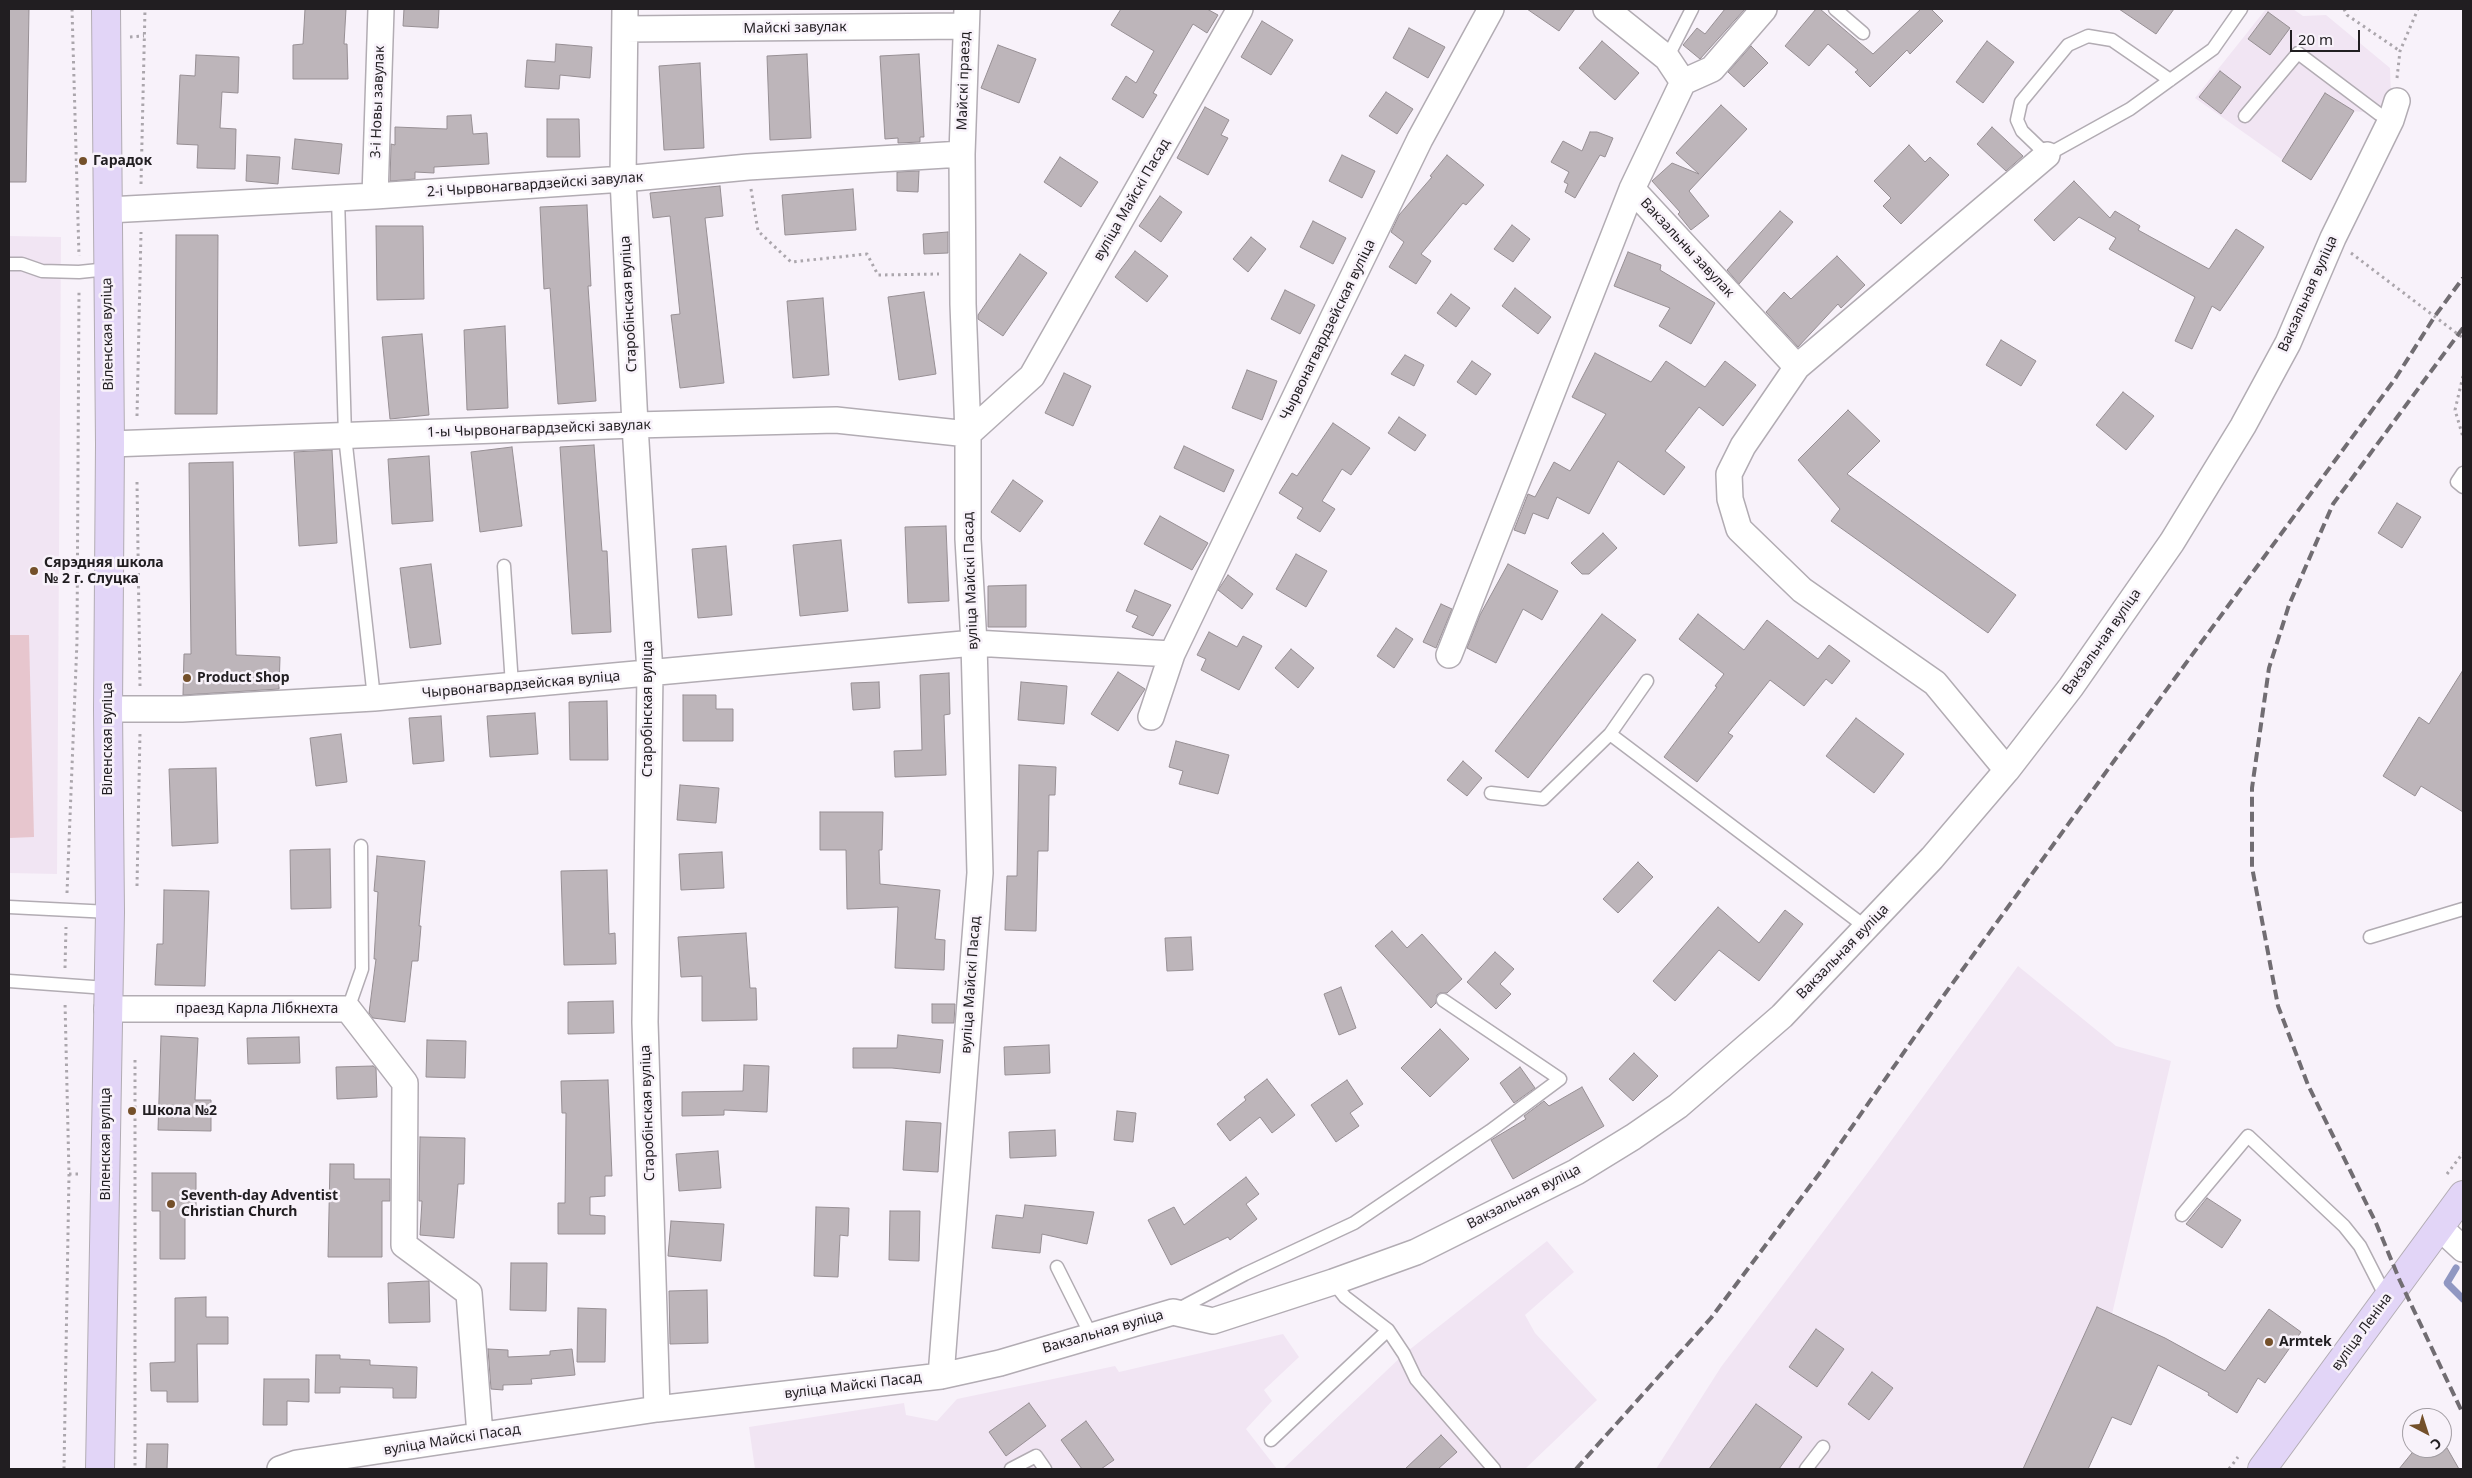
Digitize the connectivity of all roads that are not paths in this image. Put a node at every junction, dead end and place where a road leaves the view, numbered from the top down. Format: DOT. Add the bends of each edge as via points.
graph roads {
  1 [pos="106,9"];
  2 [pos="380,9"];
  3 [pos="1240,9"];
  4 [pos="1491,9"];
  5 [pos="1606,9"];
  6 [pos="1692,9"];
  7 [pos="1764,9"];
  8 [pos="1835,9"];
  9 [pos="2241,9"];
  10 [pos="967,17"];
  11 [pos="625,19"];
  12 [pos="1863,34"];
  13 [pos="1667,58"];
  14 [pos="2170,80"];
  15 [pos="1683,82"];
  16 [pos="2394,111"];
  17 [pos="2245,116"];
  18 [pos="962,154"];
  19 [pos="2047,155"];
  20 [pos="623,179"];
  21 [pos="1632,189"];
  22 [pos="375,196"];
  23 [pos="338,198"];
  24 [pos="108,210"];
  25 [pos="9,264"];
  26 [pos="108,269"];
  27 [pos="1798,367"];
  28 [pos="635,425"];
  29 [pos="968,434"];
  30 [pos="345,436"];
  31 [pos="110,444"];
  32 [pos="2463,473"];
  33 [pos="2463,487"];
  34 [pos="504,566"];
  35 [pos="974,643"];
  36 [pos="1172,654"];
  37 [pos="1449,655"];
  38 [pos="650,673"];
  39 [pos="1647,680"];
  40 [pos="512,685"];
  41 [pos="374,698"];
  42 [pos="108,709"];
  43 [pos="1151,717"];
  44 [pos="1610,734"];
  45 [pos="2007,770"];
  46 [pos="1491,793"];
  47 [pos="361,846"];
  48 [pos="9,907"];
  49 [pos="2463,909"];
  50 [pos="110,912"];
  51 [pos="1867,928"];
  52 [pos="2370,937"];
  53 [pos="9,981"];
  54 [pos="107,998"];
  55 [pos="1442,1000"];
  56 [pos="348,1009"];
  57 [pos="2463,1195"];
  58 [pos="2182,1215"];
  59 [pos="2439,1227"];
  60 [pos="2463,1249"];
  61 [pos="1057,1268"];
  62 [pos="1333,1282"];
  63 [pos="2387,1299"];
  64 [pos="1172,1312"];
  65 [pos="1388,1330"];
  66 [pos="1091,1335"];
  67 [pos="941,1376"];
  68 [pos="658,1409"];
  69 [pos="480,1435"];
  70 [pos="1271,1440"];
  71 [pos="1823,1447"];
  72 [pos="100,1469"];
  73 [pos="280,1469"];
  74 [pos="1012,1469"];
  75 [pos="1045,1469"];
  76 [pos="1494,1469"];
  77 [pos="1806,1469"];
  78 [pos="2262,1469"];
  1 -- 24 [label="main road, Віленская вуліца"];
  2 -- 22 [label="street, 3-і Новы завулак"];
  3 -- 29 [label="street, вуліца Майскі Пасад" via="1032,376"];
  4 -- 36 [label="street, Чырвонагвардзейская вуліца" via="1420,139"];
  5 -- 13 [label="street"];
  6 -- 13 [label="lane"];
  7 -- 15 [label="street" via="1712,69"];
  8 -- 12 [label="lane"];
  9 -- 14 [label="lane" via="2213,49"];
  10 -- 11 [label="street, Майскі завулак"];
  10 -- 18 [label="street, Майскі праезд"];
  11 -- 20 [label="street, Старобінская вуліца"];
  13 -- 15 [label="street"];
  14 -- 19 [label="lane" via="2130,109"];
  14 -- 19 [label="lane" via="2112,40 2088,36 2068,44 2020,102 2017,120 2022,131"];
  15 -- 21 [label="street"];
  16 -- 17 [label="lane" via="2379,114 2298,52"];
  16 -- 45 [label="street, Вакзальная вуліца" via="2333,238 2288,343 2238,434 2172,542 2071,687"];
  18 -- 20 [label="street, 2-і Чырвонагвардзейскі завулак" via="748,167"];
  18 -- 29 [label="street, Майскі праезд"];
  19 -- 27 [label="street"];
  20 -- 22 [label="street, 2-і Чырвонагвардзейскі завулак"];
  20 -- 28 [label="street, Старобінская вуліца"];
  21 -- 27 [label="street, Вакзальны завулак"];
  21 -- 37 [label="street, Вакзальны завулак"];
  22 -- 23 [label="street, 2-і Чырвонагвардзейскі завулак"];
  23 -- 24 [label="street, 2-і Чырвонагвардзейскі завулак"];
  23 -- 30 [label="lane"];
  24 -- 26 [label="main road, Віленская вуліца"];
  25 -- 26 [label="lane" via="22,264 42,271"];
  26 -- 31 [label="main road, Віленская вуліца"];
  27 -- 45 [label="street" via="1743,446 1729,474 1730,499 1739,529 1802,590 1935,683"];
  28 -- 29 [label="street, 1-ы Чырвонагвардзейскі завулак" via="836,420"];
  28 -- 30 [label="street, 1-ы Чырвонагвардзейскі завулак"];
  28 -- 38 [label="street, Старобінская вуліца"];
  29 -- 35 [label="street, вуліца Майскі Пасад" via="968,539"];
  30 -- 31 [label="street, 1-ы Чырвонагвардзейскі завулак"];
  30 -- 41 [label="lane"];
  31 -- 42 [label="main road, Віленская вуліца"];
  32 -- 33 [label="lane" via="2456,482"];
  34 -- 40 [label="lane"];
  35 -- 36 [label="street, Чырвонагвардзейская вуліца"];
  35 -- 38 [label="street, Чырвонагвардзейская вуліца"];
  35 -- 67 [label="street, вуліца Майскі Пасад" via="980,873"];
  36 -- 43 [label="street, Чырвонагвардзейская вуліца"];
  38 -- 40 [label="street, Чырвонагвардзейская вуліца"];
  38 -- 68 [label="street, Старобінская вуліца" via="645,1022"];
  39 -- 44 [label="lane"];
  40 -- 41 [label="street, Чырвонагвардзейская вуліца"];
  41 -- 42 [label="street, Чырвонагвардзейская вуліца"];
  42 -- 50 [label="main road, Віленская вуліца"];
  44 -- 46 [label="lane" via="1543,798"];
  44 -- 51 [label="lane"];
  45 -- 51 [label="street, Вакзальная вуліца"];
  47 -- 56 [label="lane" via="362,969"];
  48 -- 50 [label="lane"];
  49 -- 52 [label="lane"];
  50 -- 54 [label="main road, Віленская вуліца"];
  51 -- 62 [label="street, Вакзальная вуліца" via="1782,1016 1678,1106 1633,1137 1576,1172 1416,1252"];
  53 -- 54 [label="lane" via="65,984"];
  54 -- 56 [label="street, праезд Карла Лібкнехта"];
  54 -- 72 [label="main road, Віленская вуліца"];
  55 -- 64 [label="lane" via="1560,1079 1490,1131 1354,1223 1244,1274"];
  56 -- 69 [label="street, праезд Карла Лібкнехта" via="405,1083 404,1245 469,1293"];
  57 -- 59 [label="main road, вуліца Леніна"];
  58 -- 63 [label="lane" via="2248,1136 2344,1226 2360,1246"];
  59 -- 60 [label="street"];
  59 -- 63 [label="main road, вуліца Леніна"];
  61 -- 66 [label="lane"];
  62 -- 64 [label="street, Вакзальная вуліца" via="1213,1321"];
  62 -- 65 [label="lane" via="1345,1297"];
  63 -- 78 [label="main road, вуліца Леніна"];
  64 -- 66 [label="street, Вакзальная вуліца"];
  65 -- 70 [label="lane"];
  65 -- 76 [label="lane" via="1416,1379"];
  66 -- 67 [label="street, Вакзальная вуліца" via="1000,1363"];
  67 -- 68 [label="street, вуліца Майскі Пасад"];
  68 -- 69 [label="street, вуліца Майскі Пасад"];
  69 -- 73 [label="street, вуліца Майскі Пасад"];
  71 -- 77 [label="lane"];
  74 -- 75 [label="lane" via="1036,1456"];
}
